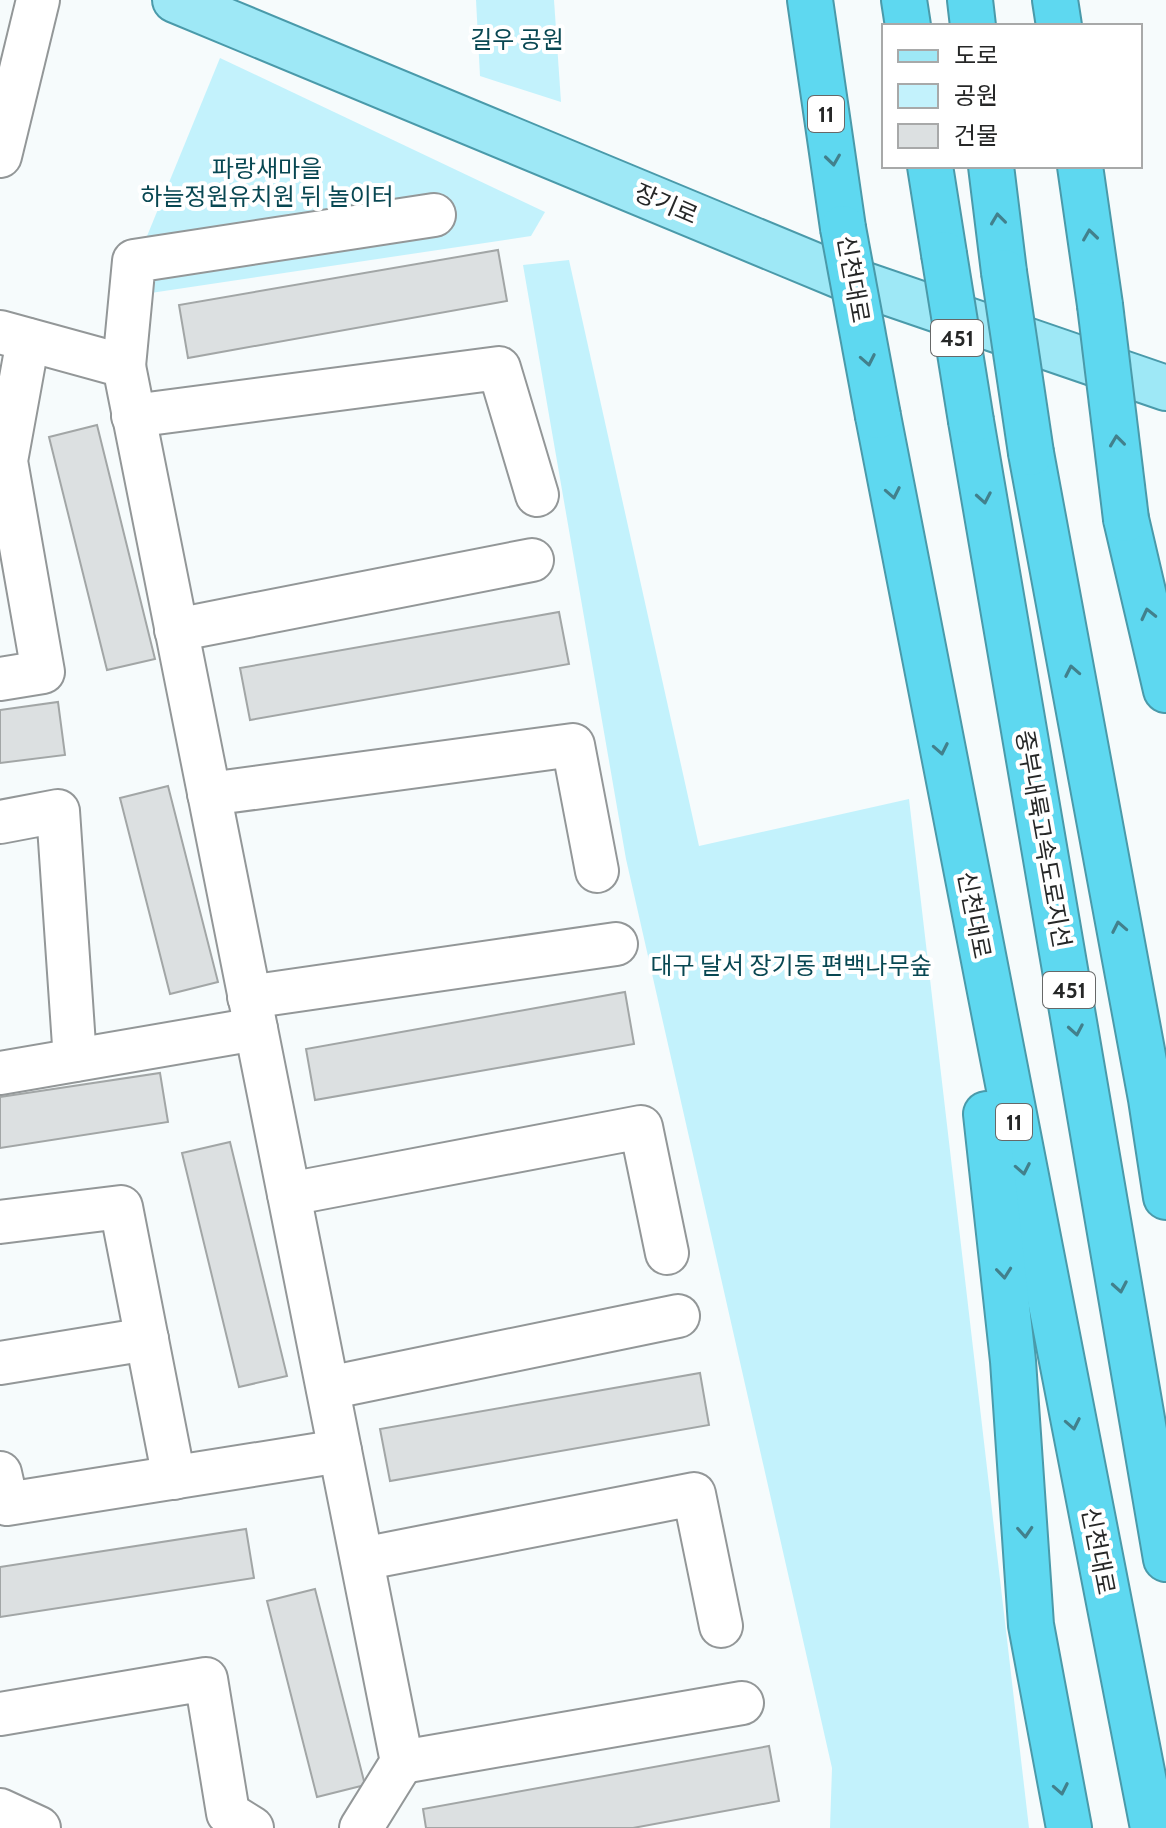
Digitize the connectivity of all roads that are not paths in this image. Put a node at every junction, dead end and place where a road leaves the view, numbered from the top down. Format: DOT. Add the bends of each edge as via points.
graph roads {
  1 [pos="38,0"];
  2 [pos="175,0"];
  3 [pos="810,0"];
  4 [pos="904,0"];
  5 [pos="970,0"];
  6 [pos="1055,0"];
  7 [pos="908,24"];
  8 [pos="973,24"];
  9 [pos="1059,24"];
  10 [pos="0,156"];
  11 [pos="930,168"];
  12 [pos="991,168"];
  13 [pos="1080,168"];
  14 [pos="434,215"];
  15 [pos="14,336"];
  16 [pos="124,366"];
  17 [pos="1166,388"];
  18 [pos="133,416"];
  19 [pos="537,495"];
  20 [pos="532,560"];
  21 [pos="176,630"];
  22 [pos="0,679"];
  23 [pos="1166,690"];
  24 [pos="209,794"];
  25 [pos="952,806"];
  26 [pos="0,822"];
  27 [pos="597,871"];
  28 [pos="616,944"];
  29 [pos="253,1013"];
  30 [pos="75,1060"];
  31 [pos="0,1073"];
  32 [pos="289,1194"];
  33 [pos="1166,1197"];
  34 [pos="0,1222"];
  35 [pos="667,1253"];
  36 [pos="678,1316"];
  37 [pos="147,1339"];
  38 [pos="0,1363"];
  39 [pos="328,1388"];
  40 [pos="340,1451"];
  41 [pos="0,1473"];
  42 [pos="174,1478"];
  43 [pos="362,1559"];
  44 [pos="1166,1559"];
  45 [pos="721,1626"];
  46 [pos="742,1703"];
  47 [pos="0,1714"];
  48 [pos="402,1762"];
  49 [pos="0,1810"];
  50 [pos="39,1828"];
  51 [pos="252,1828"];
  52 [pos="361,1828"];
  53 [pos="1069,1828"];
  54 [pos="1153,1828"];
  1 -- 10 [label="street"];
  2 -- 17 [label="main road, 장기로" via="845,278"];
  3 -- 25 [label="highway, 신천대로 / 11, one-way, bridge" via="843,228"];
  4 -- 7 [label="highway"];
  5 -- 8 [label="highway"];
  6 -- 9 [label="highway"];
  11 -- 44 [label="highway, 중부내륙고속도로지선 / 451, one-way, bridge"];
  33 -- 12 [label="highway, 451, one-way, bridge" via="1031,453"];
  23 -- 13 [label="highway, one-way, bridge" via="1126,519"];
  14 -- 16 [label="street" via="134,261"];
  15 -- 16 [label="street"];
  15 -- 22 [label="street" via="6,461 43,672"];
  16 -- 18 [label="street"];
  18 -- 19 [label="street" via="499,368"];
  18 -- 21 [label="street"];
  20 -- 21 [label="street"];
  21 -- 24 [label="street"];
  24 -- 27 [label="street" via="573,745"];
  24 -- 29 [label="street"];
  25 -- 53 [label="highway, one-way" via="1013,1361 1031,1625"];
  25 -- 54 [label="highway, 신천대로 / 11, one-way"];
  26 -- 30 [label="street" via="58,811"];
  28 -- 29 [label="street"];
  29 -- 30 [label="street"];
  29 -- 32 [label="street"];
  30 -- 31 [label="street"];
  32 -- 35 [label="street" via="641,1127"];
  32 -- 39 [label="street"];
  34 -- 37 [label="street" via="121,1207"];
  36 -- 39 [label="street"];
  37 -- 38 [label="street"];
  37 -- 42 [label="street"];
  39 -- 40 [label="street"];
  40 -- 42 [label="street"];
  40 -- 43 [label="street"];
  41 -- 42 [label="street" via="7,1504"];
  43 -- 45 [label="street" via="694,1494"];
  43 -- 48 [label="street"];
  46 -- 48 [label="street"];
  47 -- 51 [label="street" via="206,1679 228,1813"];
  48 -- 52 [label="street"];
  49 -- 50 [label="street"];
}
